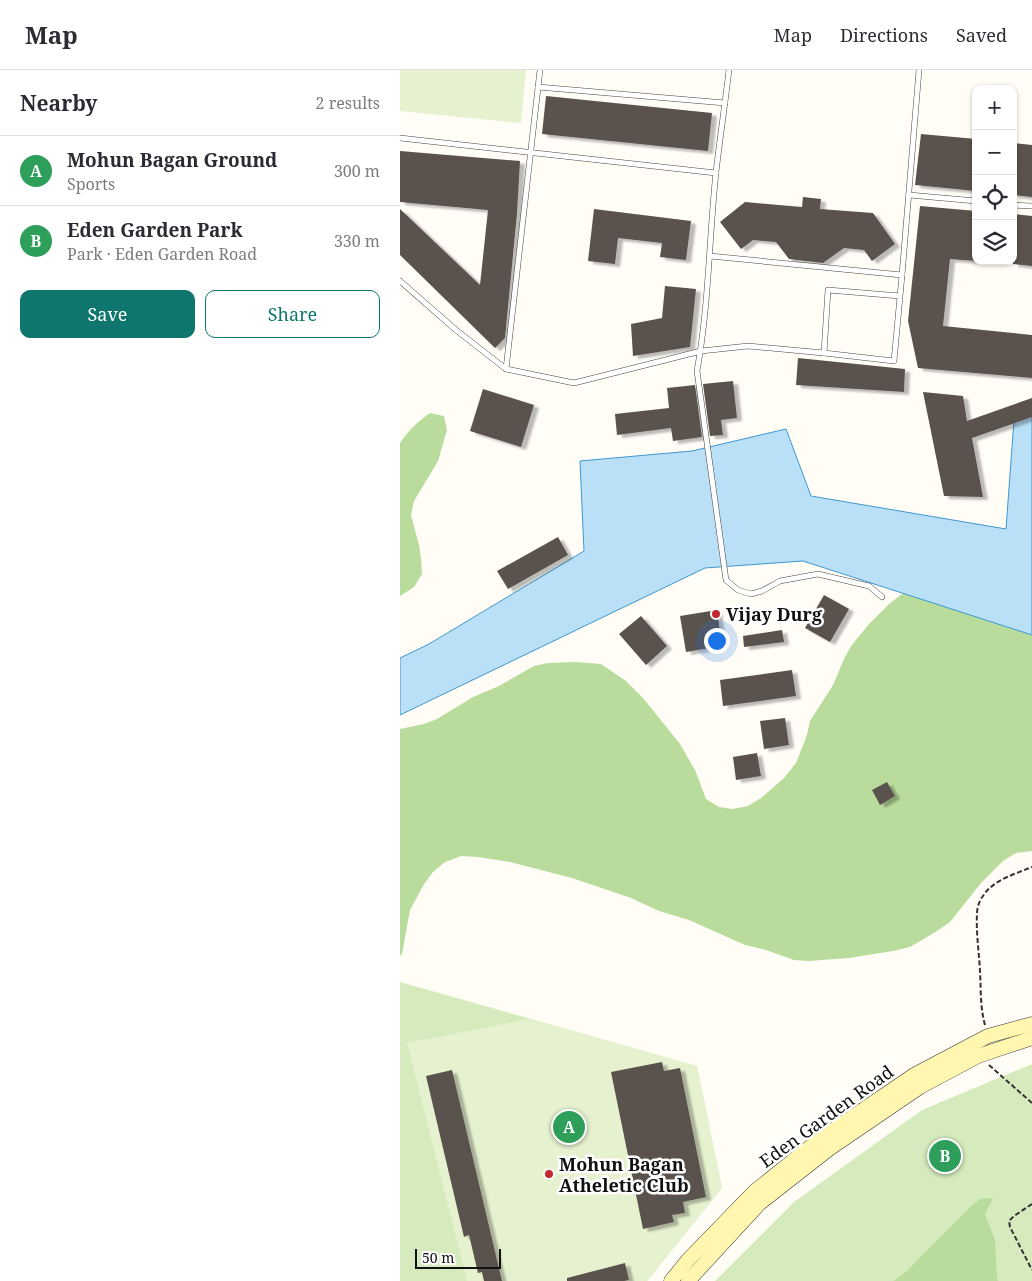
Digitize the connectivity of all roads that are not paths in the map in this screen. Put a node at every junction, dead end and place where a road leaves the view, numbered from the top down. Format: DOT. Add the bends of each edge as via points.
graph roads {
  1 [pos="540,70"];
  2 [pos="730,70"];
  3 [pos="919,70"];
  4 [pos="538,87"];
  5 [pos="725,103"];
  6 [pos="400,138"];
  7 [pos="531,152"];
  8 [pos="716,173"];
  9 [pos="909,196"];
  10 [pos="972,201"];
  11 [pos="1017,205"];
  12 [pos="1032,206"];
  13 [pos="710,256"];
  14 [pos="902,275"];
  15 [pos="400,280"];
  16 [pos="900,296"];
  17 [pos="701,351"];
  18 [pos="824,353"];
  19 [pos="506,369"];
  20 [pos="882,597"];
  21 [pos="1032,1024"];
  22 [pos="1032,1038"];
  23 [pos="671,1281"];
  24 [pos="688,1281"];
  1 -- 4 [label="lane"];
  2 -- 5 [label="lane"];
  3 -- 9 [label="lane"];
  4 -- 5 [label="lane"];
  4 -- 7 [label="lane"];
  5 -- 8 [label="lane"];
  6 -- 7 [label="lane"];
  7 -- 8 [label="lane"];
  7 -- 19 [label="lane"];
  8 -- 13 [label="lane"];
  9 -- 10 [label="lane"];
  9 -- 14 [label="lane"];
  11 -- 12 [label="lane"];
  13 -- 14 [label="lane"];
  13 -- 17 [label="lane"];
  14 -- 16 [label="lane"];
  15 -- 19 [label="lane"];
  16 -- 18 [label="lane" via="828,290"];
  16 -- 18 [label="lane" via="894,361"];
  17 -- 18 [label="lane" via="748,346"];
  17 -- 19 [label="lane" via="574,384"];
  17 -- 20 [label="lane" via="697,371 726,580 738,590 751,594 780,581 818,574 869,586"];
  21 -- 23 [label="main road, Eden Garden Road" via="988,1036 914,1075 820,1139 754,1191"];
  22 -- 24 [label="main road, Eden Garden Road" via="978,1056 920,1087 829,1149 760,1203"];
}
